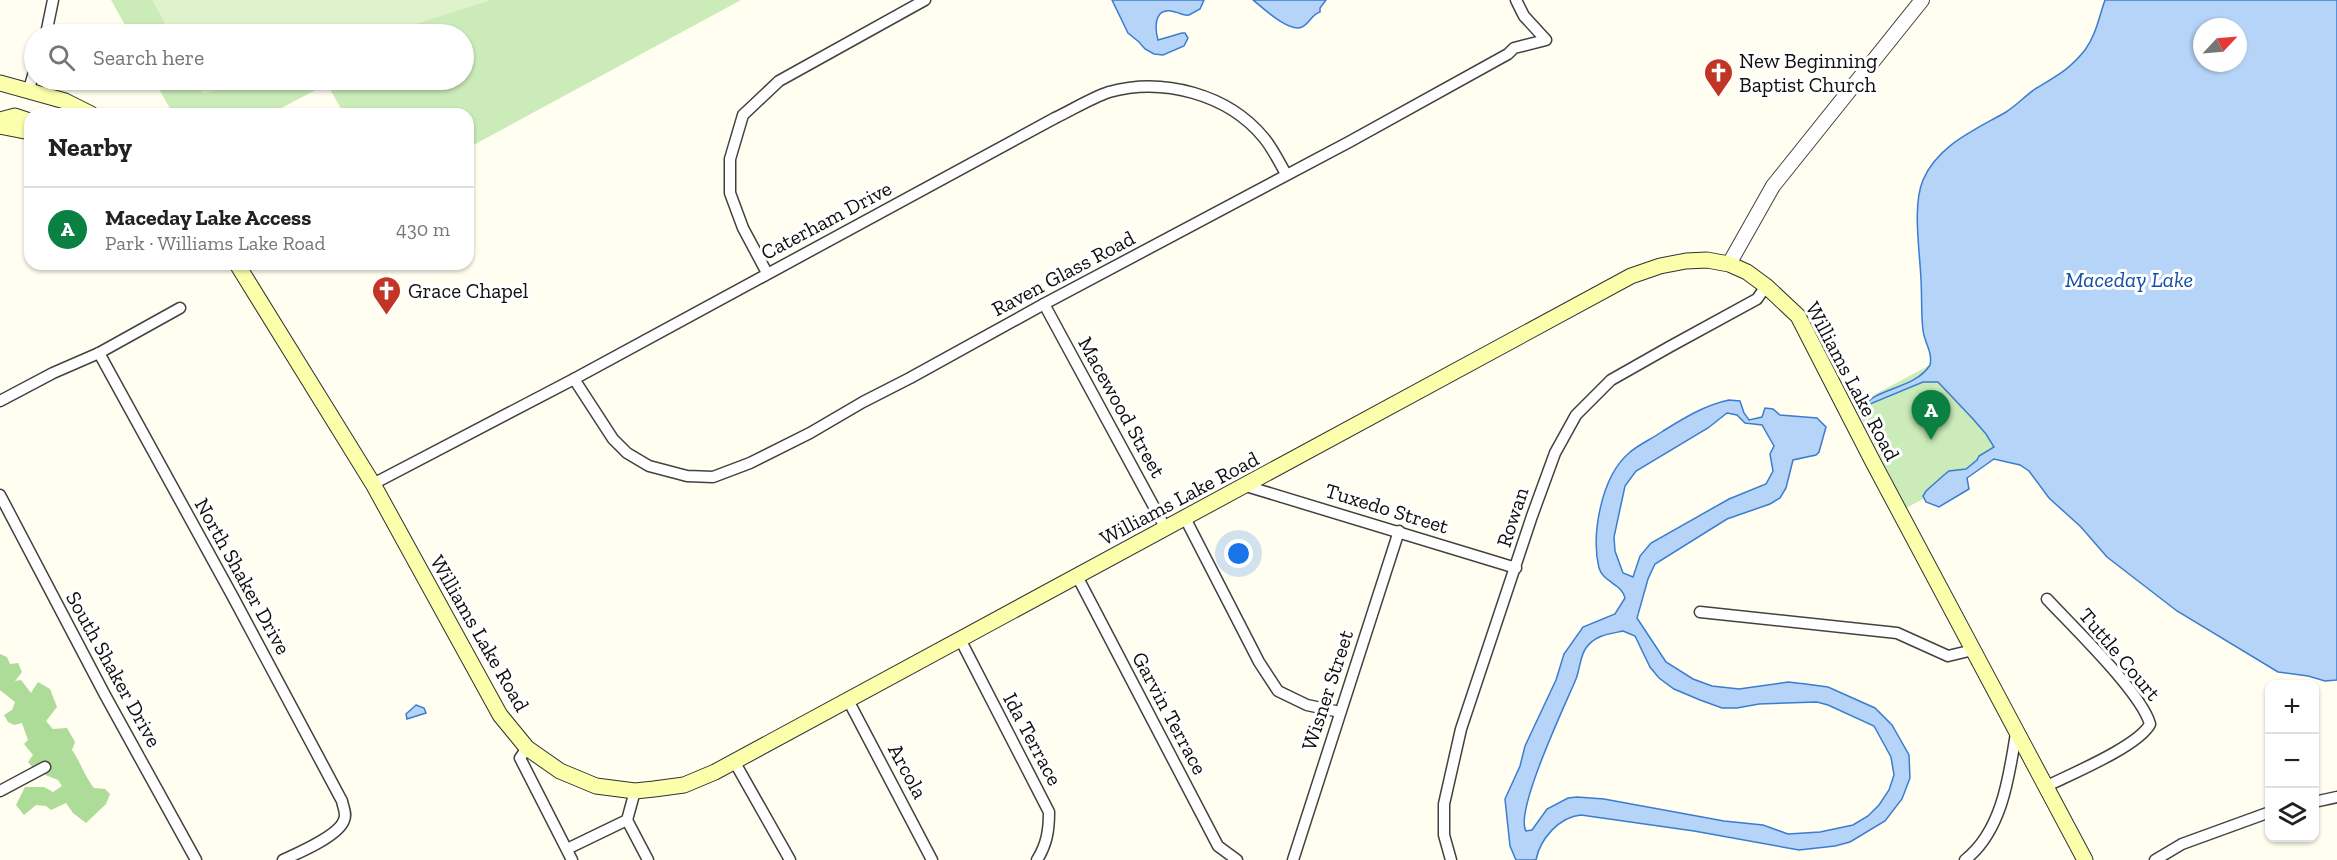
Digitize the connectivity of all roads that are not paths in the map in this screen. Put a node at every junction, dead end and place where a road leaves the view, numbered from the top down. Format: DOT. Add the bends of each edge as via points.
graph roads {
  1 [pos="53,0"];
  2 [pos="925,0"];
  3 [pos="1516,0"];
  4 [pos="1922,0"];
  5 [pos="48,24"];
  6 [pos="0,82"];
  7 [pos="24,88"];
  8 [pos="32,90"];
  9 [pos="79,108"];
  10 [pos="24,119"];
  11 [pos="0,120"];
  12 [pos="0,126"];
  13 [pos="24,131"];
  14 [pos="1286,174"];
  15 [pos="1729,264"];
  16 [pos="241,270"];
  17 [pos="767,273"];
  18 [pos="1766,286"];
  19 [pos="1044,304"];
  20 [pos="180,308"];
  21 [pos="99,353"];
  22 [pos="574,379"];
  23 [pos="0,401"];
  24 [pos="373,484"];
  25 [pos="1246,486"];
  26 [pos="0,495"];
  27 [pos="1185,518"];
  28 [pos="1166,529"];
  29 [pos="1399,531"];
  30 [pos="1516,568"];
  31 [pos="1077,576"];
  32 [pos="2047,598"];
  33 [pos="1700,612"];
  34 [pos="960,639"];
  35 [pos="1973,650"];
  36 [pos="848,700"];
  37 [pos="1340,712"];
  38 [pos="2016,733"];
  39 [pos="527,748"];
  40 [pos="734,761"];
  41 [pos="45,767"];
  42 [pos="2045,787"];
  43 [pos="0,791"];
  44 [pos="635,791"];
  45 [pos="2337,797"];
  46 [pos="2319,801"];
  47 [pos="2265,814"];
  48 [pos="627,820"];
  49 [pos="567,849"];
  50 [pos="196,860"];
  51 [pos="284,860"];
  52 [pos="572,860"];
  53 [pos="648,860"];
  54 [pos="790,860"];
  55 [pos="932,860"];
  56 [pos="1037,860"];
  57 [pos="1237,860"];
  58 [pos="1293,860"];
  59 [pos="1450,860"];
  60 [pos="1965,860"];
  61 [pos="2085,860"];
  62 [pos="2155,860"];
  1 -- 5 [label="street"];
  2 -- 17 [label="street" via="779,81 743,115 730,159 730,193"];
  3 -- 14 [label="street, Raven Glass Road" via="1524,16 1546,40 1514,48"];
  4 -- 15 [label="street" via="1773,186"];
  6 -- 7 [label="main road"];
  8 -- 9 [label="main road"];
  10 -- 11 [label="main road" via="15,116"];
  12 -- 13 [label="main road"];
  14 -- 17 [label="street, Caterham Drive" via="1263,137 1238,114 1199,93 1154,85 1108,92"];
  14 -- 19 [label="street, Raven Glass Road"];
  15 -- 18 [label="main road, Williams Lake Road"];
  15 -- 25 [label="main road, Williams Lake Road" via="1686,261 1631,276"];
  16 -- 24 [label="main road, Williams Lake Road"];
  17 -- 22 [label="street, Caterham Drive"];
  18 -- 30 [label="street, Rowan" via="1757,300 1611,380 1576,415 1555,453"];
  18 -- 35 [label="main road, Williams Lake Road" via="1798,316"];
  19 -- 22 [label="street, Raven Glass Road" via="810,433 713,477 687,476 649,466 627,453 613,439"];
  19 -- 28 [label="street, Macewood Street"];
  20 -- 21 [label="street"];
  21 -- 23 [label="street"];
  21 -- 51 [label="street, North Shaker Drive" via="342,801 344,821 339,828"];
  22 -- 24 [label="street, Caterham Drive"];
  24 -- 39 [label="main road, Williams Lake Road" via="500,715"];
  25 -- 27 [label="main road, Williams Lake Road"];
  25 -- 29 [label="street, Tuxedo Street"];
  26 -- 50 [label="street, South Shaker Drive"];
  27 -- 28 [label="main road, Williams Lake Road"];
  27 -- 37 [label="street" via="1278,691 1307,705"];
  28 -- 31 [label="main road, Williams Lake Road"];
  29 -- 30 [label="street, Tuxedo Street"];
  29 -- 37 [label="street, Wisner Street"];
  30 -- 59 [label="street, Rowan" via="1461,729 1444,804 1444,835"];
  31 -- 34 [label="main road, Williams Lake Road"];
  31 -- 57 [label="street, Garvin Terrace" via="1218,846"];
  32 -- 42 [label="street, Tuttle Court" via="2122,681 2150,724 2132,742"];
  33 -- 35 [label="street" via="1898,633 1948,656"];
  34 -- 36 [label="main road, Williams Lake Road"];
  34 -- 56 [label="street, Ida Terrace" via="1049,812 1046,846"];
  35 -- 38 [label="main road, Williams Lake Road"];
  36 -- 40 [label="main road, Williams Lake Road"];
  36 -- 55 [label="street, Arcola"];
  37 -- 58 [label="street, Wisner Street"];
  38 -- 42 [label="main road, Williams Lake Road"];
  38 -- 60 [label="street" via="2004,797 1976,851"];
  39 -- 44 [label="main road, Williams Lake Road" via="560,771 596,786"];
  39 -- 49 [label="street" via="520,758"];
  40 -- 44 [label="main road, Williams Lake Road" via="684,785"];
  40 -- 54 [label="street"];
  41 -- 43 [label="street"];
  42 -- 61 [label="main road, Williams Lake Road"];
  44 -- 48 [label="street"];
  45 -- 46 [label="street"];
  47 -- 62 [label="street" via="2182,844"];
  48 -- 49 [label="street"];
  48 -- 53 [label="street"];
  49 -- 52 [label="street"];
}
